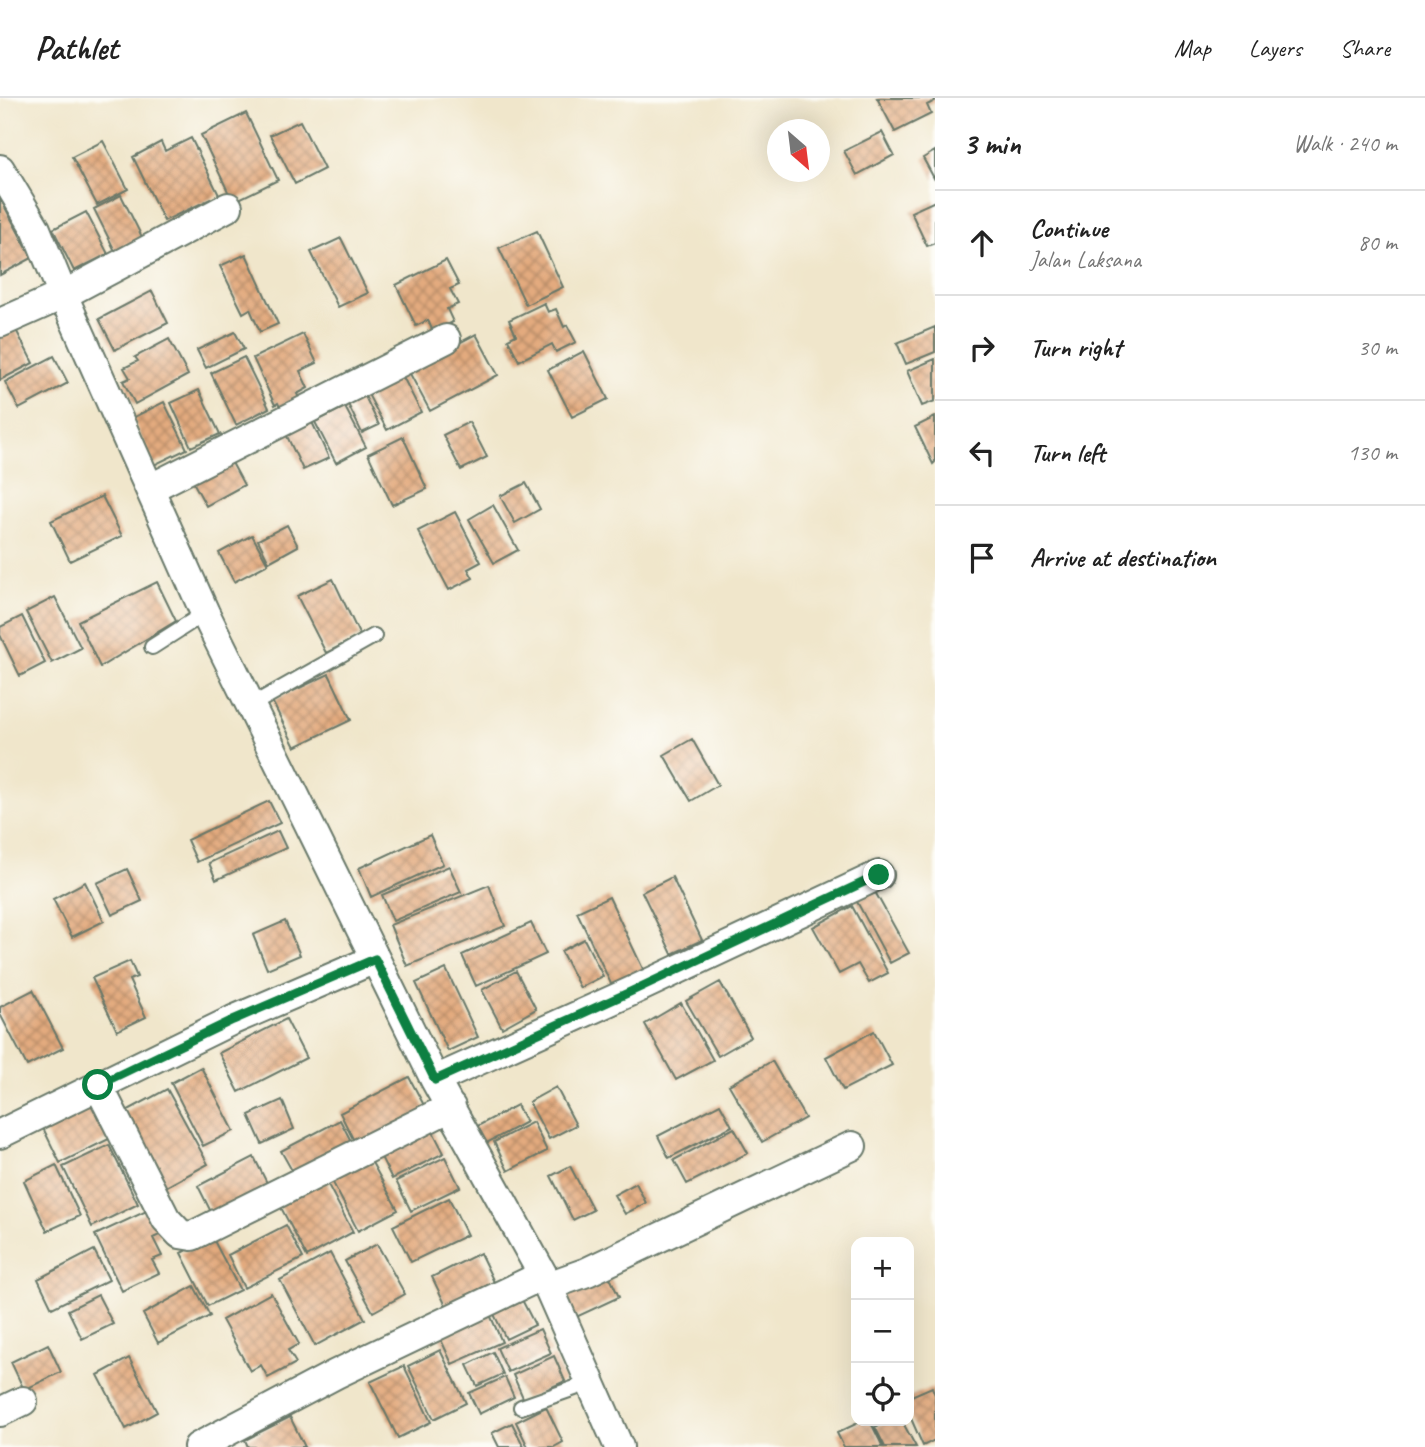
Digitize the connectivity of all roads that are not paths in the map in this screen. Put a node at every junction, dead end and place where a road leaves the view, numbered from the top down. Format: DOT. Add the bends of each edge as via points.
graph roads {
  1 [pos="0,169"];
  2 [pos="228,207"];
  3 [pos="63,295"];
  4 [pos="0,323"];
  5 [pos="446,340"];
  6 [pos="150,488"];
  7 [pos="205,613"];
  8 [pos="373,636"];
  9 [pos="152,648"];
  10 [pos="250,706"];
  11 [pos="879,875"];
  12 [pos="375,959"];
  13 [pos="435,1080"];
  14 [pos="98,1085"];
  15 [pos="451,1107"];
  16 [pos="0,1134"];
  17 [pos="852,1146"];
  18 [pos="546,1281"];
  19 [pos="592,1382"];
  20 [pos="522,1407"];
  21 [pos="198,1447"];
  22 [pos="619,1447"];
  1 -- 3 [label="street" via="36,229"];
  2 -- 3 [label="street"];
  3 -- 4 [label="street"];
  3 -- 6 [label="street"];
  5 -- 6 [label="street"];
  6 -- 7 [label="street"];
  7 -- 9 [label="lane"];
  7 -- 10 [label="street"];
  8 -- 10 [label="lane"];
  10 -- 12 [label="street"];
  11 -- 13 [label="street"];
  12 -- 13 [label="street"];
  12 -- 14 [label="street"];
  13 -- 15 [label="street"];
  14 -- 15 [label="street" via="166,1219 180,1234 192,1236"];
  14 -- 16 [label="street"];
  15 -- 18 [label="street"];
  17 -- 18 [label="street" via="587,1272"];
  18 -- 19 [label="street"];
  18 -- 21 [label="street" via="336,1374"];
  19 -- 20 [label="lane"];
  19 -- 22 [label="street"];
}
